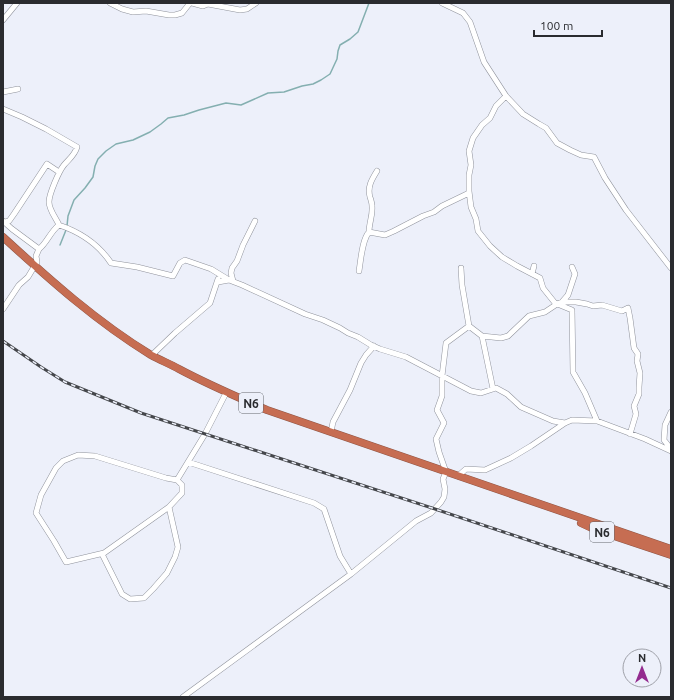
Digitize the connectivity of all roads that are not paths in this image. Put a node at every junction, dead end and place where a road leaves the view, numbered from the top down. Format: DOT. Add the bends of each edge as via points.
graph roads {
  1 [pos="18,3"];
  2 [pos="110,3"];
  3 [pos="191,3"];
  4 [pos="256,3"];
  5 [pos="442,3"];
  6 [pos="4,17"];
  7 [pos="18,89"];
  8 [pos="3,92"];
  9 [pos="506,96"];
  10 [pos="3,109"];
  11 [pos="377,171"];
  12 [pos="59,172"];
  13 [pos="469,193"];
  14 [pos="255,221"];
  15 [pos="4,222"];
  16 [pos="59,225"];
  17 [pos="369,232"];
  18 [pos="3,237"];
  19 [pos="39,249"];
  20 [pos="35,266"];
  21 [pos="534,266"];
  22 [pos="572,267"];
  23 [pos="460,268"];
  24 [pos="671,268"];
  25 [pos="359,271"];
  26 [pos="218,274"];
  27 [pos="532,274"];
  28 [pos="231,281"];
  29 [pos="218,282"];
  30 [pos="559,303"];
  31 [pos="3,309"];
  32 [pos="469,326"];
  33 [pos="482,336"];
  34 [pos="374,346"];
  35 [pos="152,355"];
  36 [pos="442,376"];
  37 [pos="493,389"];
  38 [pos="226,392"];
  39 [pos="671,412"];
  40 [pos="597,421"];
  41 [pos="565,424"];
  42 [pos="331,432"];
  43 [pos="630,434"];
  44 [pos="671,450"];
  45 [pos="188,462"];
  46 [pos="446,472"];
  47 [pos="458,476"];
  48 [pos="178,480"];
  49 [pos="535,503"];
  50 [pos="169,507"];
  51 [pos="671,549"];
  52 [pos="102,554"];
  53 [pos="671,556"];
  54 [pos="351,574"];
  55 [pos="183,697"];
  1 -- 6 [label="street"];
  2 -- 3 [label="street" via="133,12 146,11 169,15 182,13"];
  3 -- 4 [label="street" via="240,10"];
  5 -- 9 [label="street" via="463,13 470,22 484,62"];
  7 -- 8 [label="street"];
  9 -- 13 [label="street" via="473,138 470,151"];
  9 -- 24 [label="street" via="523,114 546,128 557,143 581,155 594,157 626,210"];
  10 -- 12 [label="street" via="77,147"];
  11 -- 17 [label="street" via="368,188 372,205"];
  12 -- 15 [label="street" via="47,164 9,221"];
  12 -- 16 [label="street" via="49,202"];
  13 -- 17 [label="street" via="385,235"];
  13 -- 27 [label="street" via="478,231 502,257"];
  14 -- 28 [label="street" via="232,268"];
  15 -- 19 [label="street"];
  16 -- 19 [label="street"];
  16 -- 26 [label="street" via="89,240 111,263 173,276 180,263 185,260"];
  17 -- 25 [label="street" via="362,249"];
  18 -- 20 [label="highway, N6"];
  19 -- 20 [label="street"];
  20 -- 31 [label="street"];
  20 -- 35 [label="highway, N6" via="109,327"];
  21 -- 27 [label="street"];
  22 -- 30 [label="street" via="576,274 568,295"];
  23 -- 32 [label="street"];
  26 -- 28 [label="street"];
  26 -- 29 [label="street"];
  27 -- 30 [label="street" via="540,278 555,304"];
  28 -- 29 [label="street"];
  28 -- 34 [label="street" via="323,320"];
  29 -- 35 [label="street" via="210,303"];
  30 -- 33 [label="street" via="545,312 529,316 508,336"];
  30 -- 40 [label="street" via="572,310 573,372"];
  30 -- 43 [label="street" via="602,305 622,311 628,308 640,373 639,394 634,406 636,414"];
  32 -- 33 [label="street"];
  32 -- 36 [label="street" via="446,343"];
  33 -- 37 [label="street"];
  34 -- 36 [label="street" via="406,357"];
  34 -- 42 [label="street" via="361,364"];
  35 -- 38 [label="highway, N6"];
  36 -- 37 [label="street" via="471,391 481,393"];
  36 -- 46 [label="street" via="442,396 438,410 444,423 436,439"];
  37 -- 41 [label="street" via="507,394 521,407"];
  38 -- 42 [label="highway, N6" via="267,410"];
  38 -- 45 [label="street"];
  39 -- 44 [label="street" via="665,424 664,440"];
  40 -- 41 [label="street" via="572,420"];
  40 -- 43 [label="street"];
  41 -- 47 [label="street" via="511,458 485,470 466,469"];
  42 -- 46 [label="highway, N6"];
  43 -- 44 [label="street"];
  45 -- 48 [label="street"];
  45 -- 54 [label="street" via="314,503 324,509 340,556"];
  46 -- 47 [label="highway, N6"];
  46 -- 54 [label="street" via="443,479 445,493 435,509 416,521"];
  47 -- 49 [label="highway, N6"];
  48 -- 50 [label="street" via="182,485 182,493"];
  48 -- 52 [label="street" via="95,456 78,454 63,461 56,468 41,495 36,513 66,562"];
  49 -- 51 [label="highway, N6"];
  49 -- 53 [label="highway, N6" via="596,530"];
  50 -- 52 [label="street"];
  50 -- 52 [label="street" via="178,547 167,573 144,598 130,599 122,594"];
  54 -- 55 [label="street"];
}
